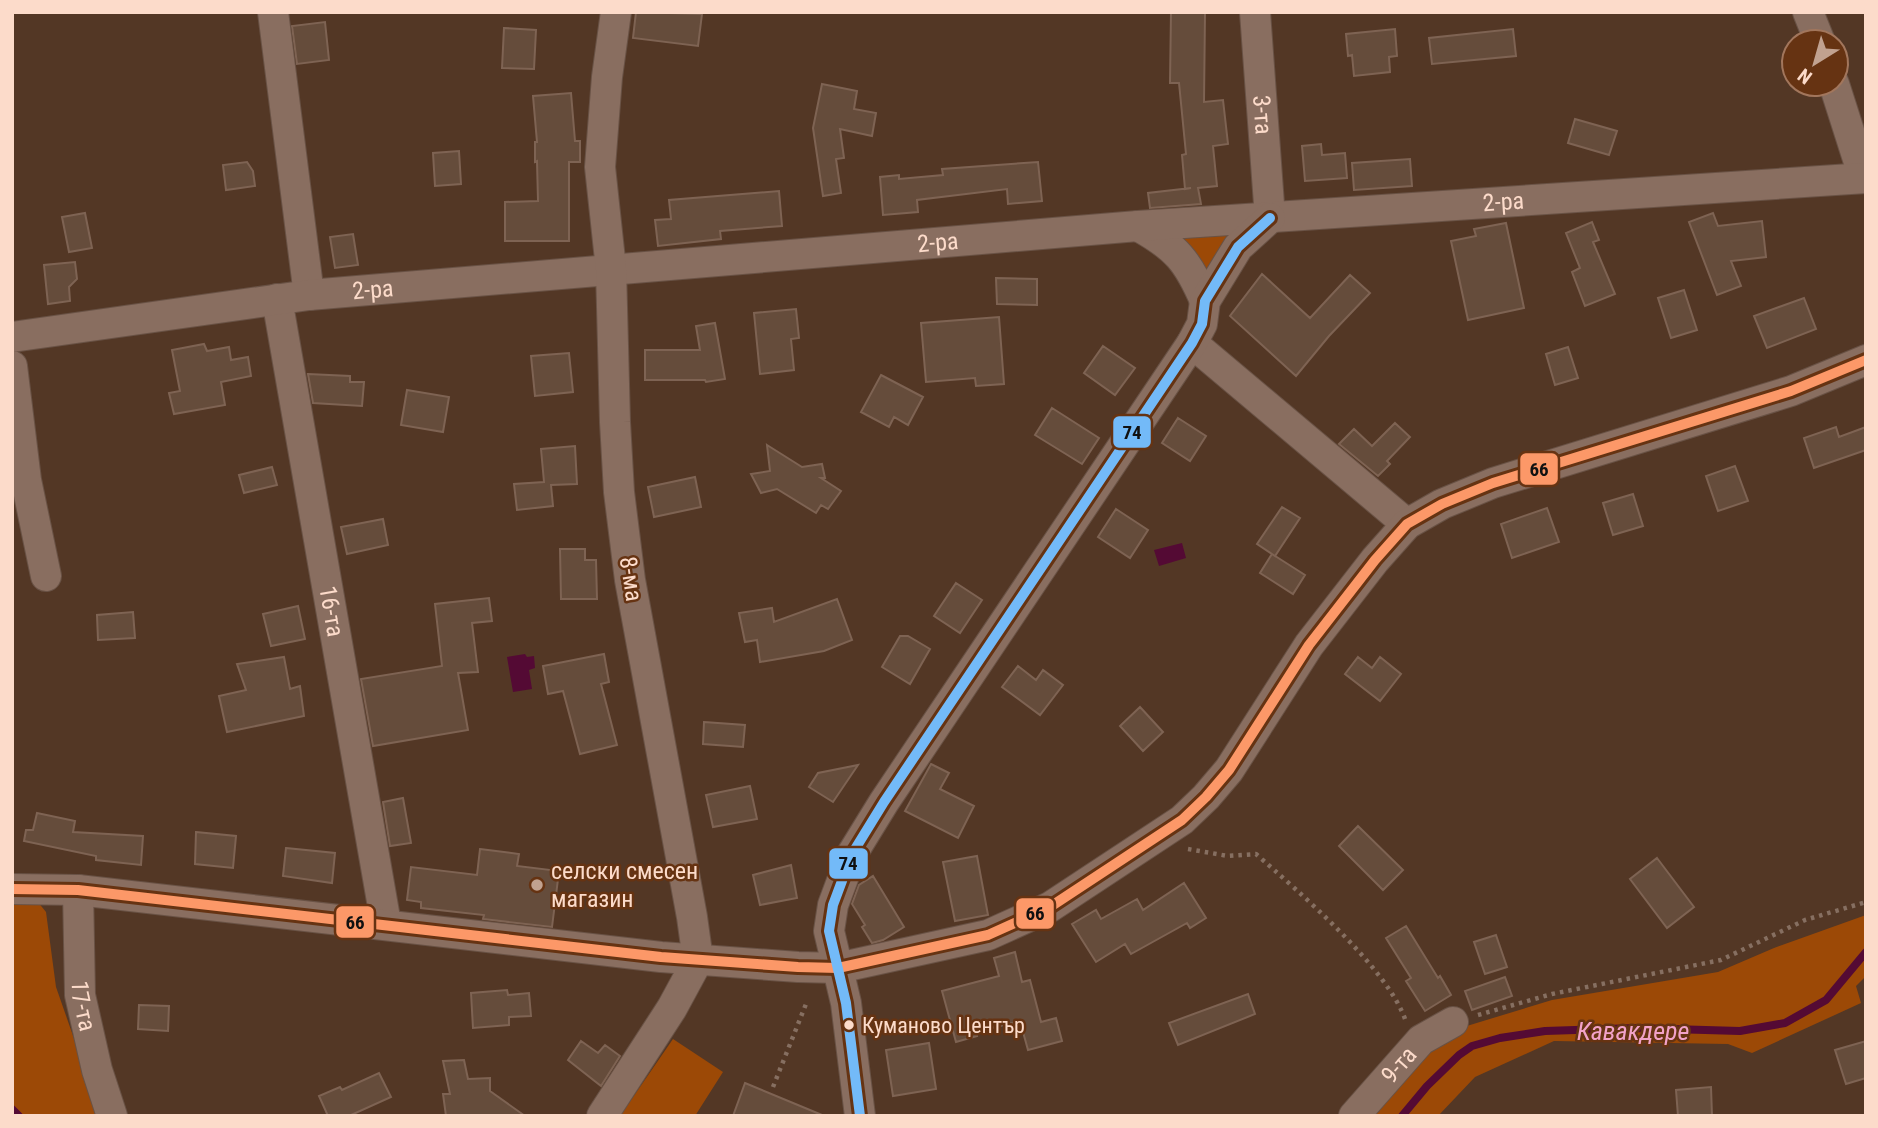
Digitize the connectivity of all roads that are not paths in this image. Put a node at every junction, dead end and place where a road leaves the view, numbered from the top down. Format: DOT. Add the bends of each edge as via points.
graph roads {
  1 [pos="273,12"];
  2 [pos="616,12"];
  3 [pos="1255,12"];
  4 [pos="1839,98"];
  5 [pos="1865,178"];
  6 [pos="1270,218"];
  7 [pos="1138,226"];
  8 [pos="611,269"];
  9 [pos="309,295"];
  10 [pos="276,299"];
  11 [pos="1205,301"];
  12 [pos="12,337"];
  13 [pos="1192,343"];
  14 [pos="1866,360"];
  15 [pos="12,366"];
  16 [pos="1407,524"];
  17 [pos="46,576"];
  18 [pos="12,890"];
  19 [pos="78,890"];
  20 [pos="386,924"];
  21 [pos="698,960"];
  22 [pos="838,968"];
  23 [pos="1453,1022"];
  24 [pos="112,1116"];
  25 [pos="602,1116"];
  26 [pos="860,1116"];
  27 [pos="1354,1116"];
  1 -- 9 [label="street"];
  2 -- 8 [label="street, 8-ма" via="600,167"];
  3 -- 6 [label="street, 3-та"];
  4 -- 5 [label="street"];
  5 -- 6 [label="street, 2-ра"];
  6 -- 7 [label="street, 2-ра"];
  6 -- 11 [label="street" via="1238,247"];
  7 -- 8 [label="street, 2-ра"];
  7 -- 11 [label="street" via="1163,240 1185,261"];
  8 -- 9 [label="street, 2-ра"];
  8 -- 21 [label="street, 8-ма" via="614,422 630,580"];
  9 -- 10 [label="street, 2-ра"];
  10 -- 12 [label="street, 2-ра"];
  10 -- 20 [label="street, 16-та"];
  11 -- 13 [label="street" via="1202,324"];
  13 -- 16 [label="street"];
  13 -- 22 [label="street" via="852,854 833,905 829,931"];
  14 -- 16 [label="street" via="1791,391 1493,483"];
  15 -- 17 [label="street" via="26,480"];
  16 -- 22 [label="street" via="1309,645 1229,770 1182,820 1050,907 988,935"];
  18 -- 19 [label="street"];
  19 -- 20 [label="street"];
  19 -- 24 [label="street, 17-та" via="79,995"];
  20 -- 21 [label="street"];
  21 -- 22 [label="street"];
  21 -- 25 [label="street"];
  22 -- 26 [label="street"];
  23 -- 27 [label="street, 9-та" via="1421,1040"];
}
